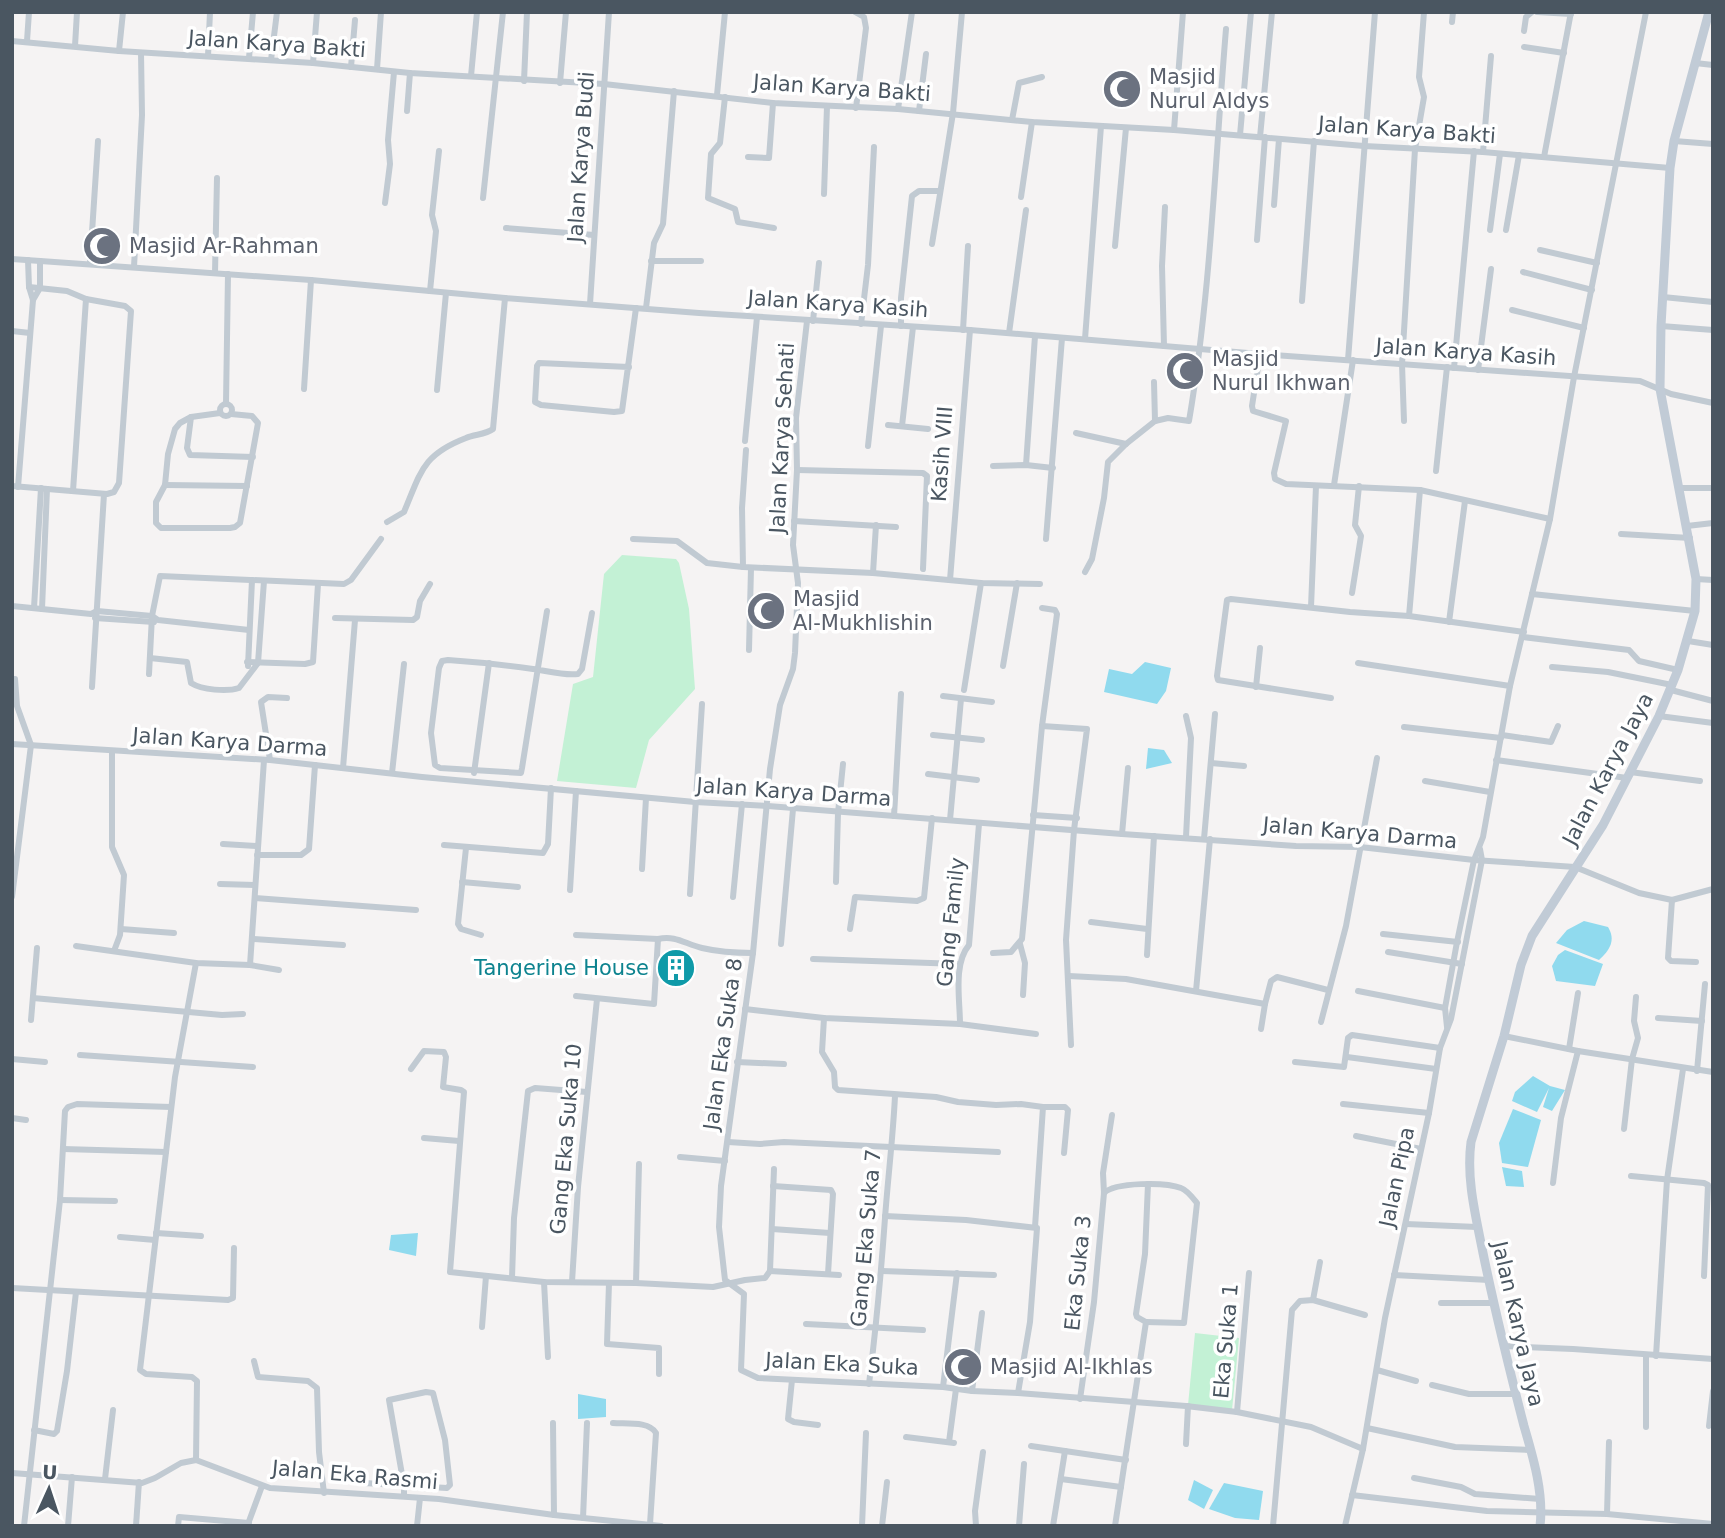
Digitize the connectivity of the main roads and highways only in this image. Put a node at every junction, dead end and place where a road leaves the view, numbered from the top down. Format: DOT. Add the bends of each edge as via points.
graph roads {
  1 [pos="1709,12"];
  2 [pos="1540,1526"];
  1 -- 2 [label="main road, Jalan Karya Jaya" via="1674,141 1661,326 1660,389 1690,538 1695,611 1659,716 1603,825 1532,936 1468,1159 1477,1227 1531,1450"];
}
